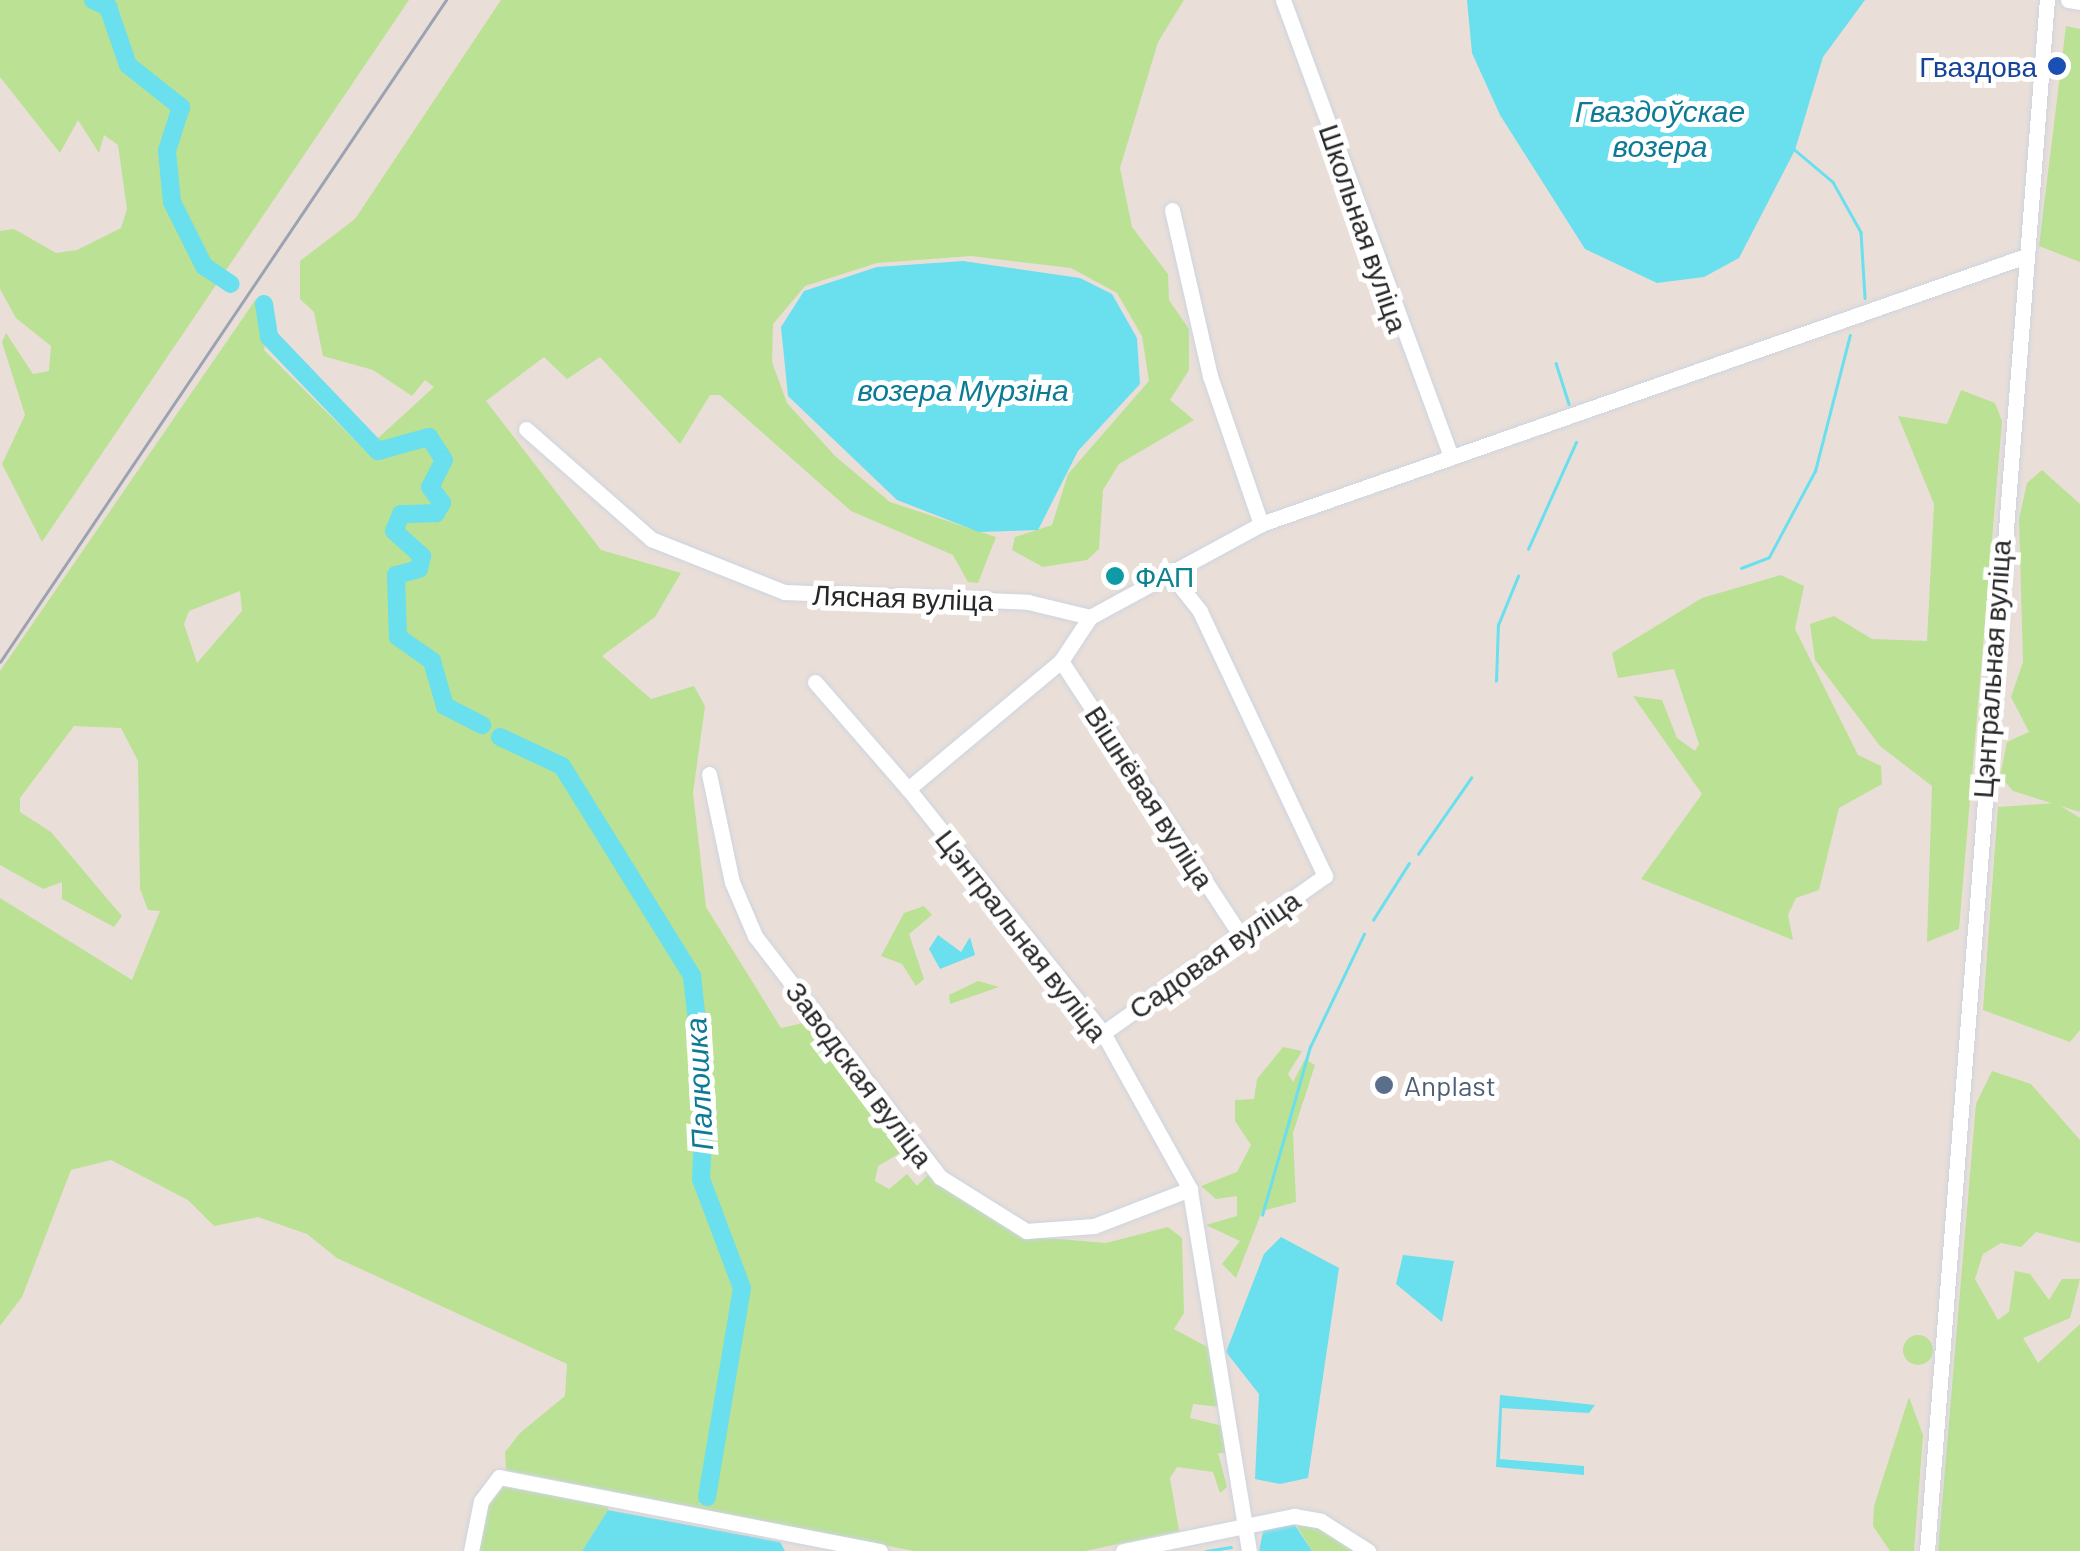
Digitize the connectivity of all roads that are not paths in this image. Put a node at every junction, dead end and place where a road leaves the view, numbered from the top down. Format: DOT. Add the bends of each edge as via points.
graph roads {
  1 [pos="1283,0"];
  2 [pos="2048,0"];
  3 [pos="2068,0"];
  4 [pos="2080,2"];
  5 [pos="1172,210"];
  6 [pos="2023,256"];
  7 [pos="526,429"];
  8 [pos="1450,454"];
  9 [pos="1261,524"];
  10 [pos="1169,572"];
  11 [pos="1090,616"];
  12 [pos="1061,661"];
  13 [pos="815,682"];
  14 [pos="708,774"];
  15 [pos="908,789"];
  16 [pos="1240,933"];
  17 [pos="1103,1033"];
  18 [pos="1190,1189"];
  19 [pos="1247,1528"];
  20 [pos="810,1544"];
  21 [pos="471,1551"];
  22 [pos="880,1551"];
  23 [pos="1123,1551"];
  24 [pos="1249,1551"];
  25 [pos="1368,1551"];
  26 [pos="1928,1551"];
  1 -- 8 [label="street, Школьная вуліца"];
  2 -- 6 [label="street, Цэнтральная вуліца"];
  3 -- 4 [label="street"];
  5 -- 9 [label="street" via="1210,376"];
  6 -- 8 [label="street"];
  6 -- 26 [label="street, Цэнтральная вуліца"];
  7 -- 11 [label="street, Лясная вуліца" via="651,539 784,592 1028,602"];
  8 -- 9 [label="street"];
  9 -- 10 [label="street"];
  10 -- 11 [label="street"];
  10 -- 16 [label="street, Садовая вуліца" via="1200,611 1325,876"];
  11 -- 12 [label="street"];
  12 -- 15 [label="street"];
  12 -- 16 [label="street, Вішнёвая вуліца"];
  13 -- 15 [label="street, Цэнтральная вуліца"];
  14 -- 18 [label="street, Заводская вуліца" via="755,936 940,1178 1026,1230 1094,1226"];
  15 -- 17 [label="street, Цэнтральная вуліца"];
  16 -- 17 [label="street, Садовая вуліца"];
  17 -- 18 [label="street, Цэнтральная вуліца"];
  18 -- 19 [label="street, Цэнтральная вуліца"];
  19 -- 23 [label="street"];
  19 -- 24 [label="street, Цэнтральная вуліца"];
  19 -- 25 [label="street" via="1294,1516 1322,1521"];
  20 -- 21 [label="street" via="498,1477 480,1501"];
  20 -- 22 [label="street"];
}
